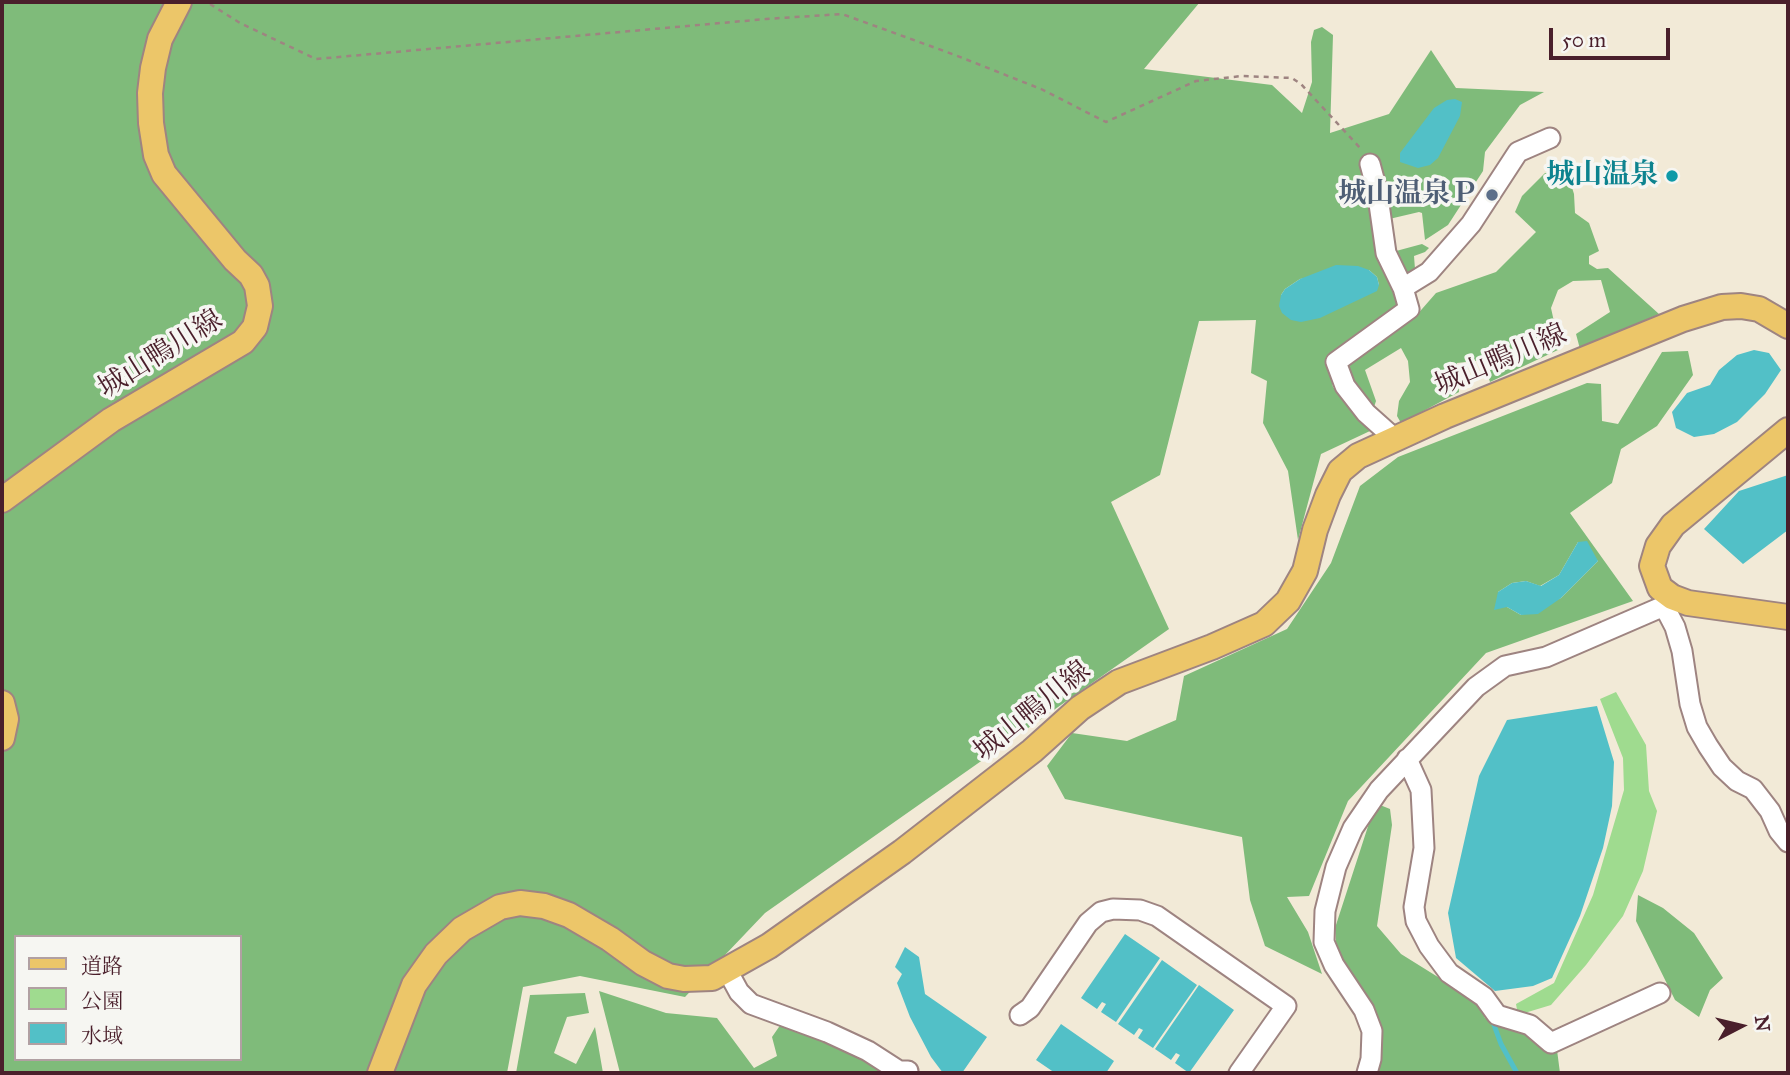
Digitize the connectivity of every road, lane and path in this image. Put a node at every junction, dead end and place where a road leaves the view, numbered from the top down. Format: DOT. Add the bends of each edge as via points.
graph roads {
  1 [pos="180,2"];
  2 [pos="210,4"];
  3 [pos="1550,138"];
  4 [pos="1370,164"];
  5 [pos="1403,288"];
  6 [pos="1788,326"];
  7 [pos="1788,430"];
  8 [pos="1394,438"];
  9 [pos="2,500"];
  10 [pos="1668,602"];
  11 [pos="1788,617"];
  12 [pos="2,703"];
  13 [pos="2,738"];
  14 [pos="1407,759"];
  15 [pos="1788,842"];
  16 [pos="727,970"];
  17 [pos="1660,993"];
  18 [pos="1020,1015"];
  19 [pos="908,1071"];
  20 [pos="380,1073"];
  21 [pos="1238,1073"];
  22 [pos="1367,1073"];
  1 -- 9 [label="main road, 城山鴨川線" via="160,39 153,68 151,123 156,155 164,174 251,275 260,306 255,327 243,342 111,420"];
  2 -- 4 [label="path" via="316,59 842,14 1041,89 1106,122 1196,81 1242,76 1292,78 1359,144"];
  3 -- 5 [label="street" via="1518,152 1471,224 1429,272"];
  4 -- 5 [label="street" via="1386,253"];
  5 -- 8 [label="street" via="1409,309 1336,362 1345,386"];
  6 -- 8 [label="main road, 城山鴨川線" via="1759,309 1722,307"];
  7 -- 10 [label="main road" via="1673,525 1658,546 1652,566"];
  8 -- 16 [label="main road, 城山鴨川線" via="1340,471 1314,530 1306,571 1288,601 1264,624 1119,682 1080,708 902,852 769,946"];
  10 -- 11 [label="main road"];
  10 -- 14 [label="street" via="1546,657 1505,666 1476,687"];
  10 -- 15 [label="street" via="1697,727 1721,767 1753,789"];
  12 -- 13 [label="main road" via="6,719"];
  14 -- 17 [label="street" via="1421,790 1424,848 1414,906 1416,921 1449,973 1484,997 1497,1015 1531,1025 1551,1043"];
  14 -- 22 [label="street" via="1353,828 1336,867 1325,911 1324,942 1372,1031"];
  16 -- 19 [label="street" via="751,1004 827,1032 899,1071"];
  16 -- 20 [label="main road, 城山鴨川線" via="712,978 668,976 569,915 520,903 500,907 462,929 436,954 414,985"];
  18 -- 21 [label="street" via="1030,1008 1088,923 1113,909 1140,910 1157,916 1286,1006"];
}
